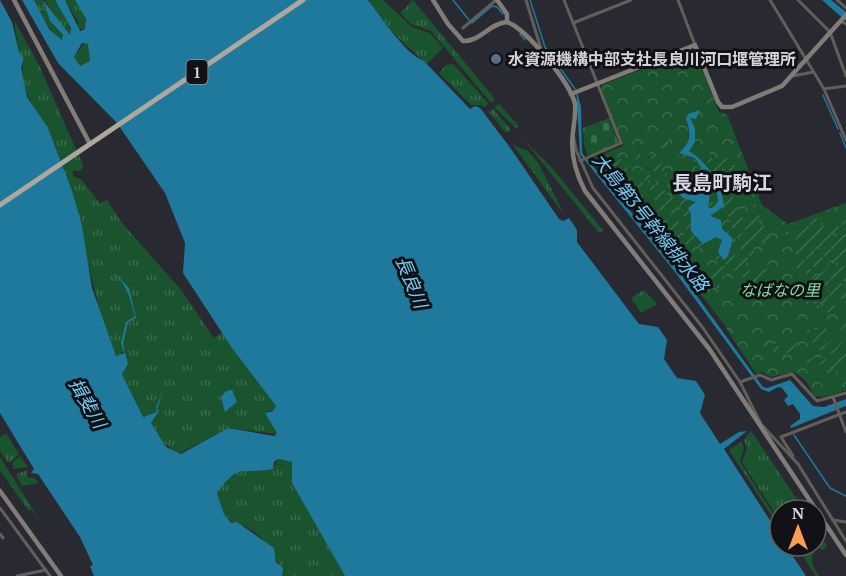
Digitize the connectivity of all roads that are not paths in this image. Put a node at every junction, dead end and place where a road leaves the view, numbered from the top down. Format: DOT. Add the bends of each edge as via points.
graph roads {
  1 [pos="14,0"];
  2 [pos="303,0"];
  3 [pos="433,0"];
  4 [pos="496,0"];
  5 [pos="526,0"];
  6 [pos="564,0"];
  7 [pos="631,0"];
  8 [pos="678,0"];
  9 [pos="798,0"];
  10 [pos="837,0"];
  11 [pos="772,1"];
  12 [pos="846,8"];
  13 [pos="846,15"];
  14 [pos="841,20"];
  15 [pos="507,22"];
  16 [pos="573,23"];
  17 [pos="846,24"];
  18 [pos="463,28"];
  19 [pos="830,32"];
  20 [pos="695,45"];
  21 [pos="542,54"];
  22 [pos="805,60"];
  23 [pos="813,72"];
  24 [pos="793,76"];
  25 [pos="846,76"];
  26 [pos="597,83"];
  27 [pos="846,86"];
  28 [pos="824,89"];
  29 [pos="574,92"];
  30 [pos="572,133"];
  31 [pos="846,140"];
  32 [pos="89,142"];
  33 [pos="584,160"];
  34 [pos="0,205"];
  35 [pos="740,382"];
  36 [pos="846,393"];
  37 [pos="833,397"];
  38 [pos="846,412"];
  39 [pos="839,413"];
  40 [pos="761,424"];
  41 [pos="846,432"];
  42 [pos="798,464"];
  43 [pos="0,491"];
  44 [pos="0,508"];
  45 [pos="833,520"];
  46 [pos="846,522"];
  47 [pos="0,534"];
  48 [pos="3,538"];
  49 [pos="846,541"];
  50 [pos="846,555"];
  51 [pos="46,570"];
  52 [pos="17,576"];
  53 [pos="50,576"];
  54 [pos="61,576"];
  1 -- 32 [label="street"];
  2 -- 32 [label="highway, 1"];
  3 -- 15 [label="street" via="463,41 471,41 496,23"];
  4 -- 15 [label="street" via="507,14"];
  4 -- 18 [label="street"];
  5 -- 21 [label="street"];
  6 -- 16 [label="street"];
  7 -- 16 [label="street"];
  8 -- 20 [label="street"];
  9 -- 19 [label="street"];
  10 -- 12 [label="street"];
  11 -- 22 [label="street"];
  13 -- 14 [label="street"];
  14 -- 17 [label="street"];
  14 -- 19 [label="street"];
  15 -- 21 [label="street" via="517,27"];
  16 -- 26 [label="street"];
  19 -- 22 [label="street"];
  19 -- 25 [label="street"];
  20 -- 24 [label="street" via="722,107 768,94"];
  20 -- 26 [label="street"];
  21 -- 29 [label="street"];
  22 -- 23 [label="street"];
  22 -- 24 [label="street"];
  23 -- 24 [label="street"];
  23 -- 28 [label="street"];
  26 -- 29 [label="street"];
  26 -- 33 [label="street" via="621,143"];
  27 -- 28 [label="street"];
  28 -- 31 [label="street"];
  29 -- 30 [label="street"];
  30 -- 33 [label="street"];
  30 -- 40 [label="street" via="574,164 585,190 710,350"];
  32 -- 34 [label="highway, 1"];
  33 -- 35 [label="street" via="593,188 690,310"];
  35 -- 37 [label="street" via="758,376 771,380 792,374 812,398 821,401"];
  35 -- 40 [label="street"];
  36 -- 37 [label="street"];
  37 -- 39 [label="street"];
  38 -- 39 [label="street"];
  39 -- 41 [label="street"];
  39 -- 42 [label="street" via="781,437"];
  40 -- 42 [label="street"];
  40 -- 50 [label="street"];
  42 -- 45 [label="street"];
  43 -- 54 [label="street"];
  44 -- 51 [label="street"];
  45 -- 46 [label="street"];
  45 -- 49 [label="street"];
  47 -- 48 [label="street"];
  51 -- 52 [label="street"];
  51 -- 53 [label="street"];
}
